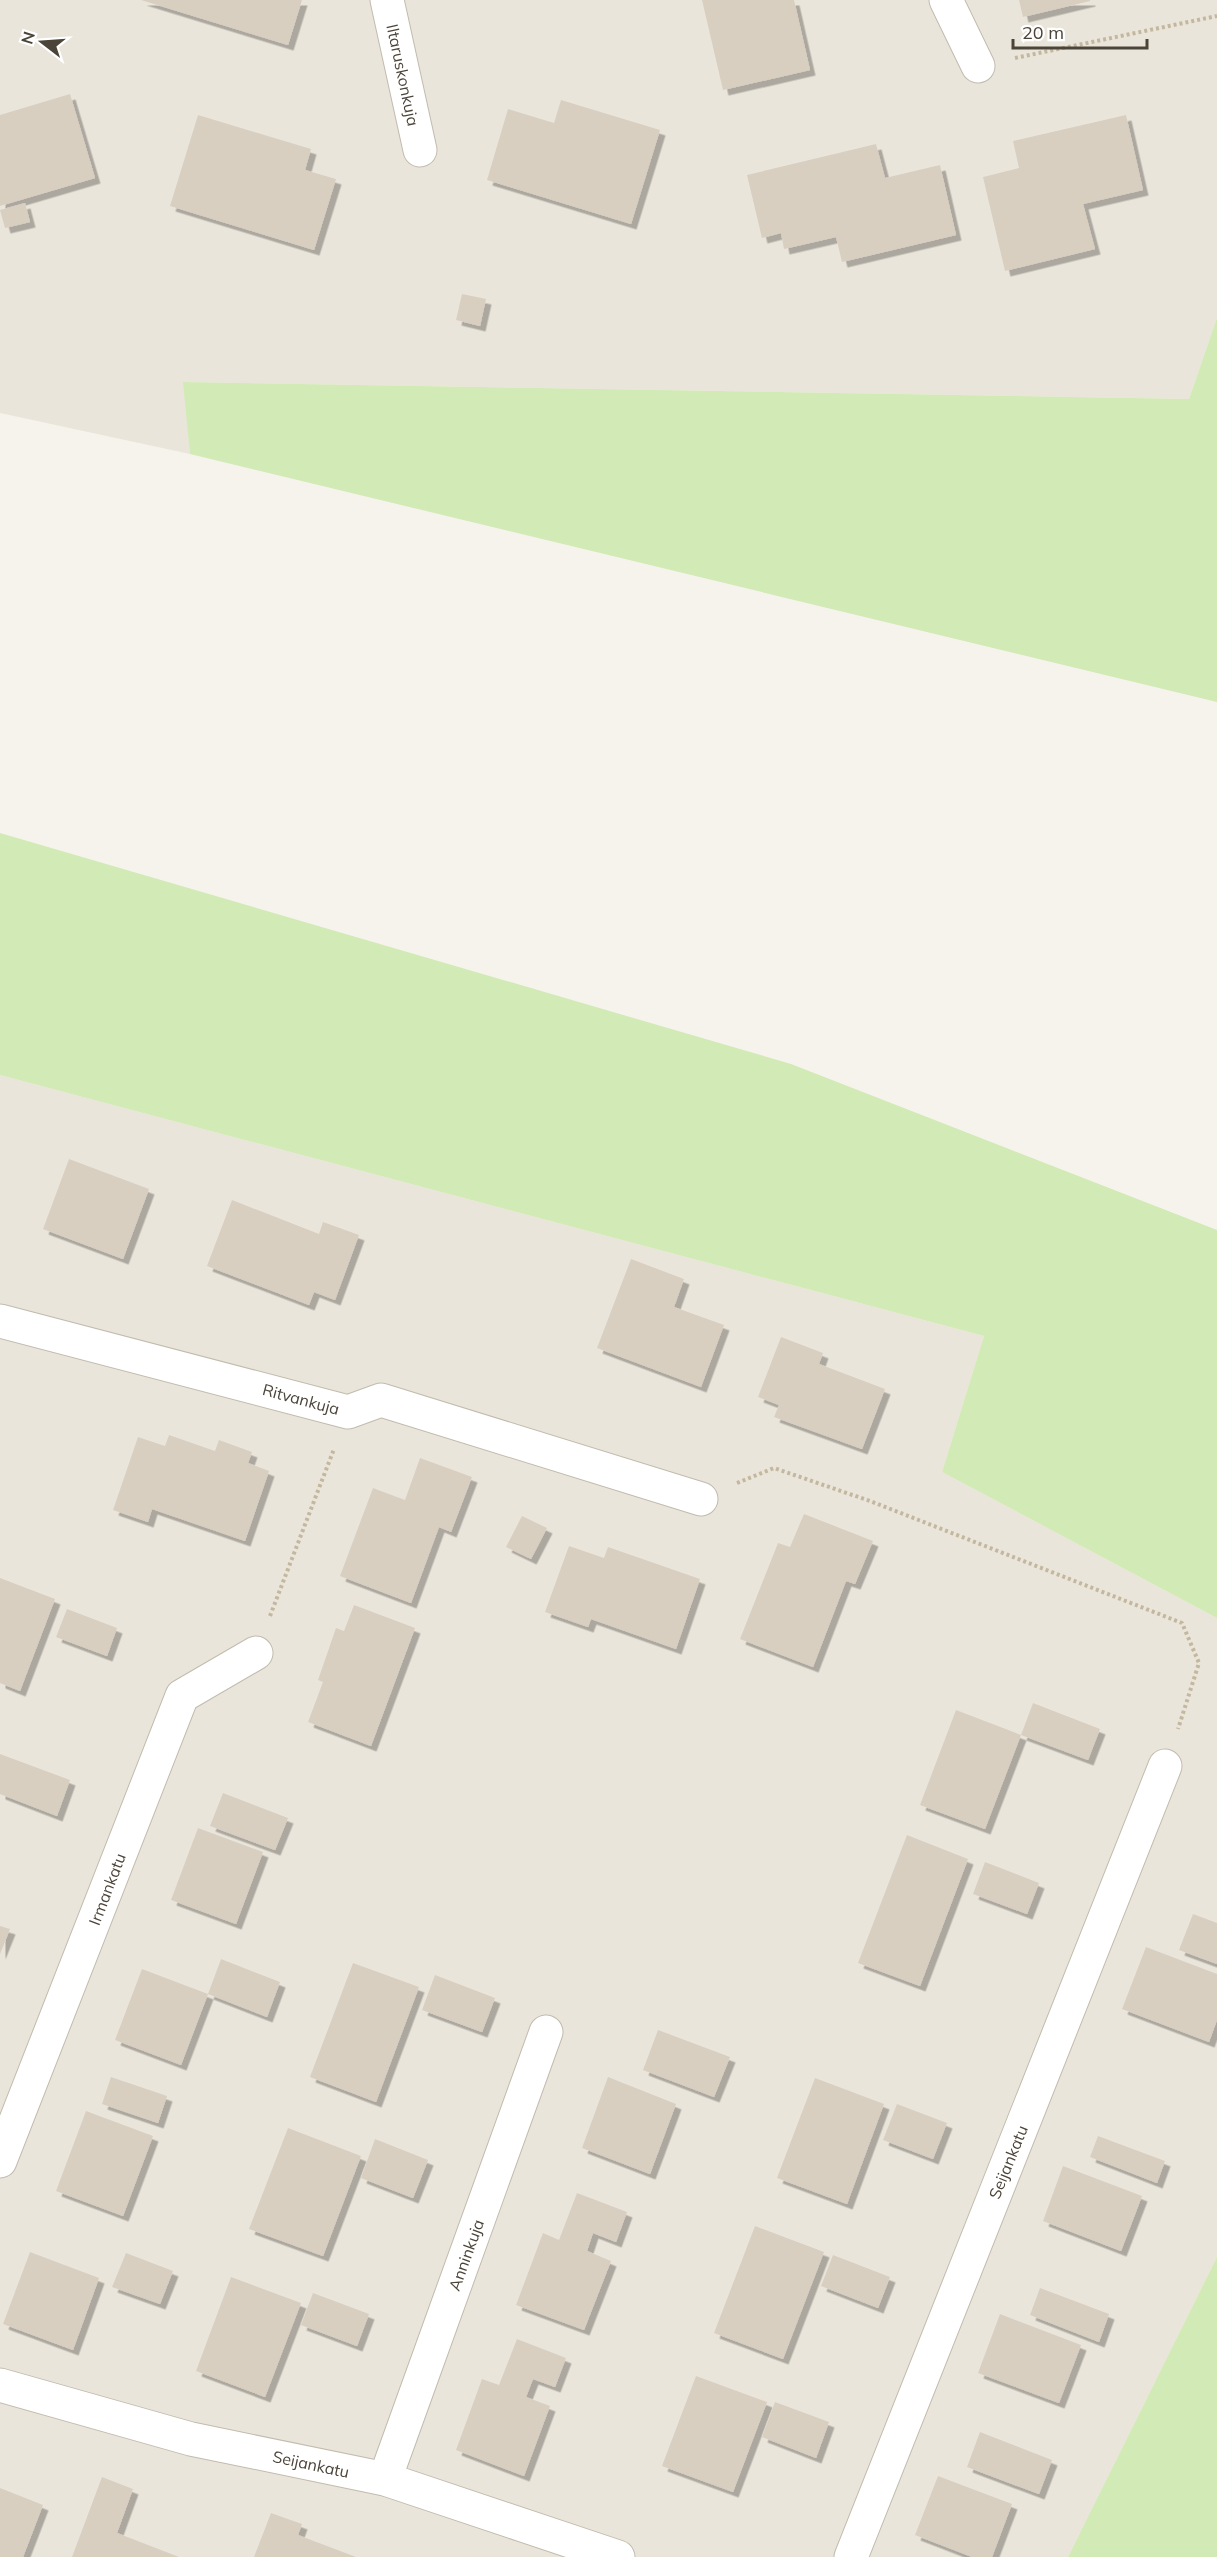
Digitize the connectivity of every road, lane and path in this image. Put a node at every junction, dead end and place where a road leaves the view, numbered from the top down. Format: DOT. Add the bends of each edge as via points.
graph roads {
  1 [pos="387,0"];
  2 [pos="946,0"];
  3 [pos="1217,16"];
  4 [pos="978,66"];
  5 [pos="420,150"];
  6 [pos="0,1321"];
  7 [pos="348,1412"];
  8 [pos="701,1499"];
  9 [pos="256,1653"];
  10 [pos="1165,1767"];
  11 [pos="546,2032"];
  12 [pos="0,2161"];
  13 [pos="0,2385"];
  14 [pos="385,2479"];
  15 [pos="618,2557"];
  16 [pos="851,2557"];
  1 -- 5 [label="street, Iltaruskonkuja"];
  2 -- 4 [label="street"];
  3 -- 4 [label="path"];
  6 -- 7 [label="street, Ritvankuja"];
  7 -- 8 [label="street, Ritvankuja" via="381,1400"];
  7 -- 9 [label="path"];
  8 -- 10 [label="path" via="774,1467 1182,1623 1199,1663"];
  9 -- 12 [label="street, Irmankatu" via="182,1696"];
  10 -- 16 [label="street, Seijankatu"];
  11 -- 14 [label="street, Anninkuja"];
  13 -- 14 [label="street, Seijankatu" via="191,2439"];
  14 -- 15 [label="street, Seijankatu"];
}
